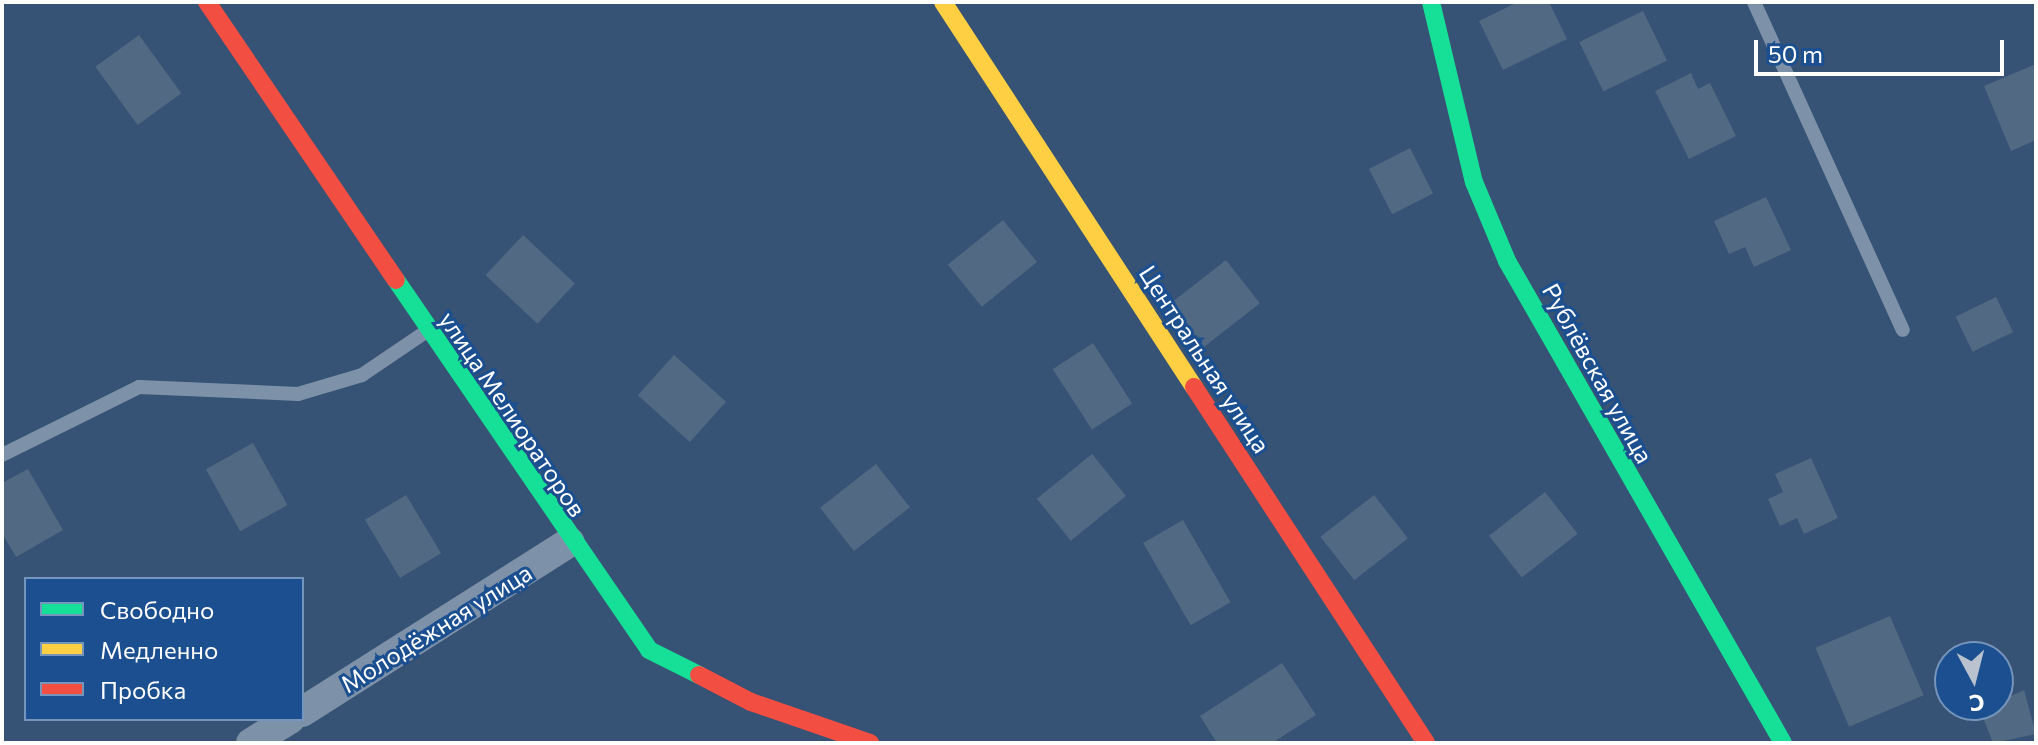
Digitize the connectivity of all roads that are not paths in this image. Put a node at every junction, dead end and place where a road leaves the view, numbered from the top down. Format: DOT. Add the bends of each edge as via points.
graph roads {
  1 [pos="207,2"];
  2 [pos="943,2"];
  3 [pos="1431,2"];
  4 [pos="1754,2"];
  5 [pos="1903,330"];
  6 [pos="428,331"];
  7 [pos="2,455"];
  8 [pos="570,542"];
  9 [pos="304,711"];
  10 [pos="287,721"];
  11 [pos="251,743"];
  12 [pos="870,743"];
  13 [pos="1426,743"];
  14 [pos="1783,743"];
  1 -- 6 [label="street, улица Мелиораторов"];
  2 -- 13 [label="street, Центральная улица"];
  3 -- 14 [label="street, Рублёвская улица" via="1474,182 1507,261"];
  4 -- 5 [label="lane"];
  6 -- 7 [label="lane" via="362,375 298,394 139,387"];
  6 -- 8 [label="street, улица Мелиораторов"];
  8 -- 9 [label="street, Молодёжная улица"];
  8 -- 12 [label="street, улица Мелиораторов" via="649,650 751,702"];
  10 -- 11 [label="street"];
}
